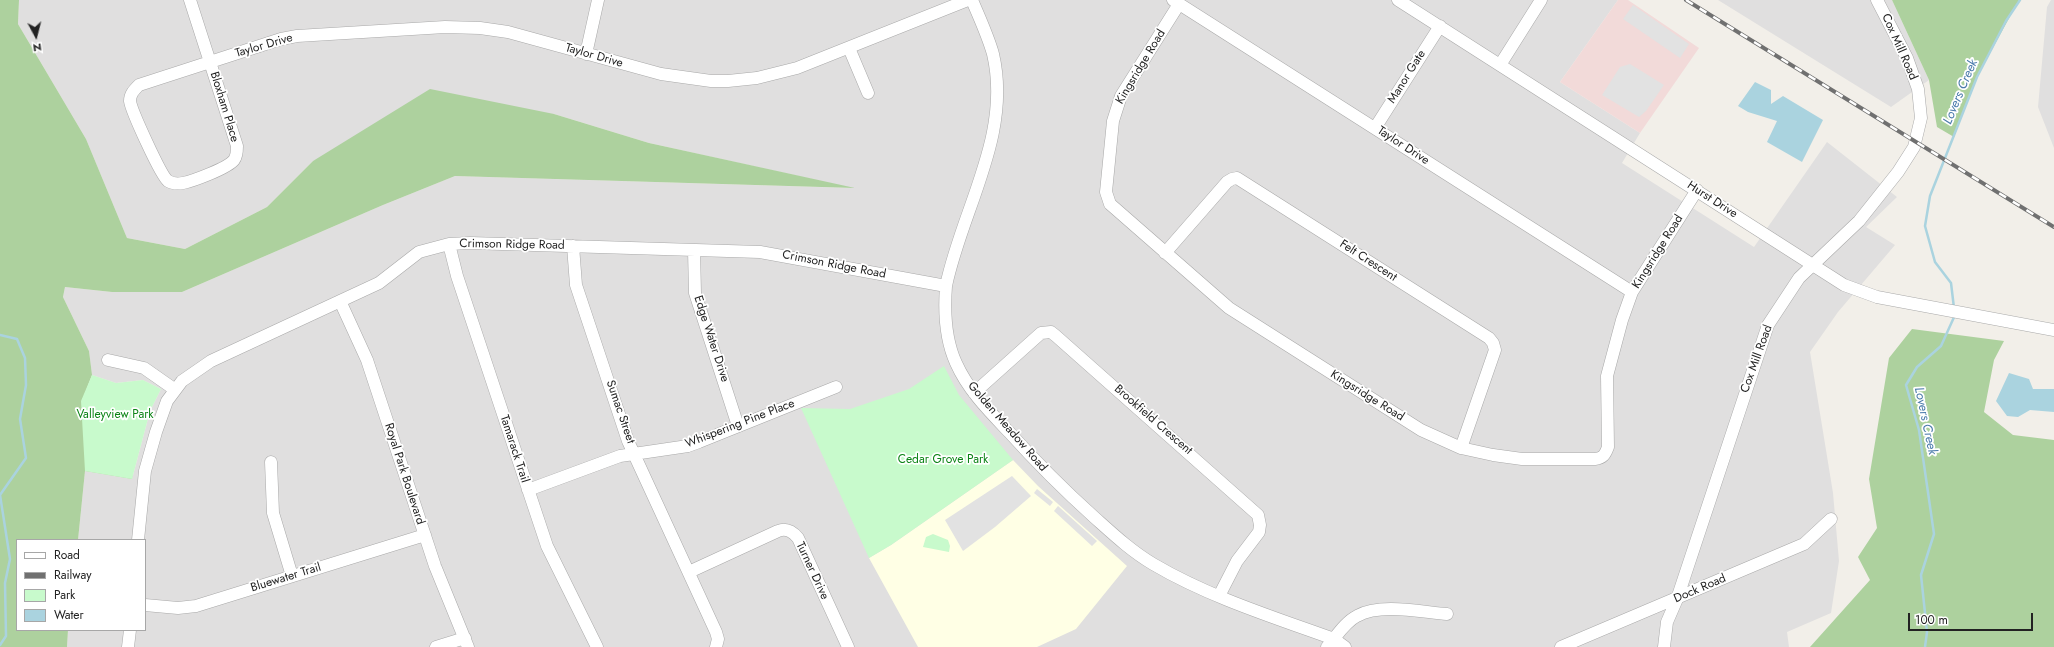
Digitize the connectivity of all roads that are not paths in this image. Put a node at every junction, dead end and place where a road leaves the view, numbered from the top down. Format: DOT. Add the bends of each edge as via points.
graph roads {
  1 [pos="190,0"];
  2 [pos="598,0"];
  3 [pos="968,0"];
  4 [pos="972,0"];
  5 [pos="1398,0"];
  6 [pos="1541,0"];
  7 [pos="1877,0"];
  8 [pos="1176,2"];
  9 [pos="1440,26"];
  10 [pos="849,48"];
  11 [pos="586,54"];
  12 [pos="210,62"];
  13 [pos="1500,65"];
  14 [pos="868,93"];
  15 [pos="1375,128"];
  16 [pos="1697,190"];
  17 [pos="449,244"];
  18 [pos="573,246"];
  19 [pos="694,250"];
  20 [pos="1165,253"];
  21 [pos="1812,266"];
  22 [pos="946,286"];
  23 [pos="1632,292"];
  24 [pos="340,302"];
  25 [pos="2054,330"];
  26 [pos="108,360"];
  27 [pos="836,387"];
  28 [pos="174,389"];
  29 [pos="974,393"];
  30 [pos="738,426"];
  31 [pos="1461,448"];
  32 [pos="635,454"];
  33 [pos="272,462"];
  34 [pos="528,490"];
  35 [pos="1830,519"];
  36 [pos="425,536"];
  37 [pos="138,539"];
  38 [pos="689,572"];
  39 [pos="292,576"];
  40 [pos="1219,596"];
  41 [pos="1677,599"];
  42 [pos="146,605"];
  43 [pos="1447,614"];
  44 [pos="130,631"];
  45 [pos="466,643"];
  46 [pos="1330,643"];
  47 [pos="128,647"];
  48 [pos="436,647"];
  49 [pos="596,647"];
  50 [pos="716,647"];
  51 [pos="848,647"];
  52 [pos="1345,647"];
  53 [pos="1561,647"];
  54 [pos="1664,647"];
  1 -- 12 [label="street, Bloxham Place"];
  2 -- 11 [label="street"];
  3 -- 10 [label="street, Taylor Drive"];
  4 -- 22 [label="street, Golden Meadow Road" via="993,54 997,106 991,142"];
  5 -- 9 [label="street, Hurst Drive"];
  6 -- 13 [label="street"];
  7 -- 21 [label="street, Cox Mill Road" via="1907,58 1918,88 1921,118 1914,147 1898,172 1858,221"];
  8 -- 15 [label="street, Taylor Drive"];
  8 -- 20 [label="street, Kingsridge Road" via="1121,96 1113,121 1106,192 1110,204"];
  9 -- 13 [label="street, Hurst Drive"];
  9 -- 15 [label="street, Manor Gate"];
  10 -- 11 [label="street, Taylor Drive" via="787,71 757,78 711,81 661,74"];
  10 -- 14 [label="street"];
  11 -- 12 [label="street, Taylor Drive" via="500,31 445,27 297,36"];
  12 -- 12 [label="street, Bloxham Place" via="139,85 131,94 132,108 161,172 174,184 227,166 237,154 237,146"];
  13 -- 16 [label="street, Hurst Drive"];
  15 -- 23 [label="street, Taylor Drive"];
  16 -- 21 [label="street, Hurst Drive"];
  16 -- 23 [label="street, Kingsridge Road"];
  17 -- 18 [label="street, Crimson Ridge Road"];
  17 -- 24 [label="street, Crimson Ridge Road" via="419,252 379,283"];
  17 -- 34 [label="street, Tamarack Trail" via="457,276"];
  18 -- 19 [label="street, Crimson Ridge Road"];
  18 -- 32 [label="street, Sumac Street" via="576,285 621,421"];
  19 -- 22 [label="street, Crimson Ridge Road" via="777,254"];
  19 -- 30 [label="street, Edge Water Drive" via="695,293"];
  20 -- 31 [label="street, Kingsridge Road" via="1229,308 1421,430"];
  20 -- 31 [label="street, Felt Crescent" via="1227,182 1237,178 1489,338 1495,350"];
  21 -- 25 [label="street, Hurst Drive" via="1854,289 1877,298"];
  21 -- 41 [label="street, Cox Mill Road" via="1799,278 1768,325"];
  22 -- 29 [label="street, Golden Meadow Road" via="944,315 949,340 958,367"];
  23 -- 31 [label="street, Kingsridge Road" via="1610,362 1607,390 1608,447 1601,458 1515,458"];
  24 -- 28 [label="street, Crimson Ridge Road" via="211,361 190,374"];
  24 -- 36 [label="street, Royal Park Boulevard" via="367,360"];
  26 -- 28 [label="street" via="144,368"];
  27 -- 30 [label="street, Whispering Pine Place"];
  28 -- 37 [label="street, Crimson Ridge Road" via="162,412 145,471"];
  29 -- 40 [label="street, Golden Meadow Road" via="1050,477 1123,542 1154,564 1198,588"];
  29 -- 40 [label="street, Brookfield Crescent" via="1041,333 1051,332 1056,336 1258,515 1259,532 1237,561"];
  30 -- 32 [label="street, Whispering Pine Place" via="688,446"];
  32 -- 34 [label="street, Whispering Pine Place" via="620,456"];
  32 -- 38 [label="street, Sumac Street"];
  33 -- 39 [label="street" via="273,513"];
  34 -- 49 [label="street, Tamarack Trail" via="551,556"];
  35 -- 41 [label="street, Dock Road" via="1804,544"];
  36 -- 39 [label="street, Bluewater Trail"];
  36 -- 45 [label="street, Royal Park Boulevard"];
  38 -- 50 [label="street" via="716,632"];
  38 -- 51 [label="street, Turner Drive" via="782,530 791,532 798,538"];
  39 -- 42 [label="street, Bluewater Trail" via="196,606 178,608"];
  40 -- 46 [label="street, Golden Meadow Road"];
  41 -- 53 [label="street, Dock Road"];
  41 -- 54 [label="street, Cox Mill Road" via="1667,622"];
  43 -- 46 [label="street" via="1401,610 1366,612 1350,621"];
  44 -- 47 [label="street"];
  45 -- 48 [label="street"];
  46 -- 52 [label="street, Golden Meadow Road"];
}
